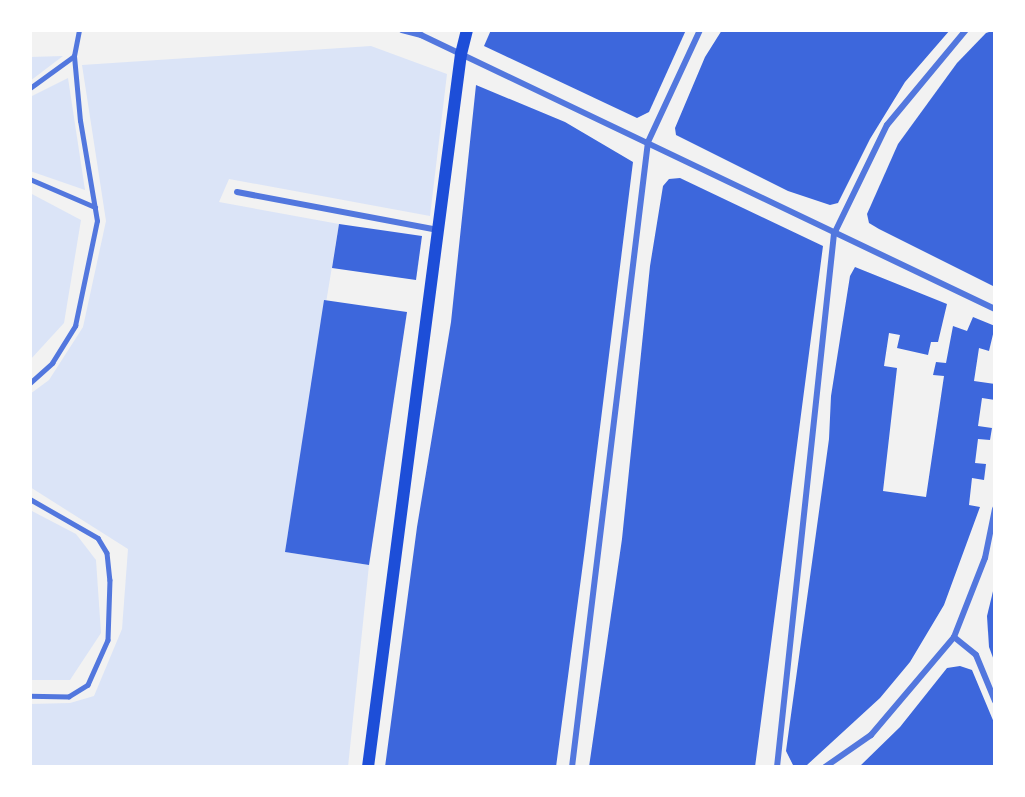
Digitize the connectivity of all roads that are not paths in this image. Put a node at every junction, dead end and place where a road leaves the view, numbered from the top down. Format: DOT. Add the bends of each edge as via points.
graph roads {
  1 [pos="79,30"];
  2 [pos="402,30"];
  3 [pos="467,30"];
  4 [pos="700,30"];
  5 [pos="966,30"];
  6 [pos="461,54"];
  7 [pos="74,56"];
  8 [pos="30,88"];
  9 [pos="648,142"];
  10 [pos="30,179"];
  11 [pos="237,192"];
  12 [pos="95,207"];
  13 [pos="439,230"];
  14 [pos="834,234"];
  15 [pos="995,309"];
  16 [pos="30,383"];
  17 [pos="30,499"];
  18 [pos="995,509"];
  19 [pos="954,637"];
  20 [pos="30,696"];
  21 [pos="995,701"];
  22 [pos="368,767"];
  23 [pos="572,767"];
  24 [pos="777,767"];
  25 [pos="825,767"];
  1 -- 7 [label="lane"];
  2 -- 6 [label="street" via="421,34"];
  3 -- 6 [label="main road"];
  4 -- 9 [label="street"];
  5 -- 14 [label="street" via="887,125"];
  6 -- 9 [label="street"];
  6 -- 13 [label="main road"];
  7 -- 8 [label="lane"];
  7 -- 12 [label="lane" via="80,121"];
  9 -- 14 [label="street"];
  9 -- 23 [label="street"];
  10 -- 12 [label="lane"];
  11 -- 13 [label="street"];
  12 -- 16 [label="lane" via="97,221 75,326 52,363"];
  13 -- 22 [label="main road"];
  14 -- 15 [label="street"];
  14 -- 24 [label="street"];
  17 -- 20 [label="lane" via="98,538 107,553 110,580 108,640 88,685 69,697"];
  18 -- 19 [label="street" via="985,558"];
  19 -- 21 [label="street" via="976,655"];
  19 -- 25 [label="street" via="871,735"];
}
